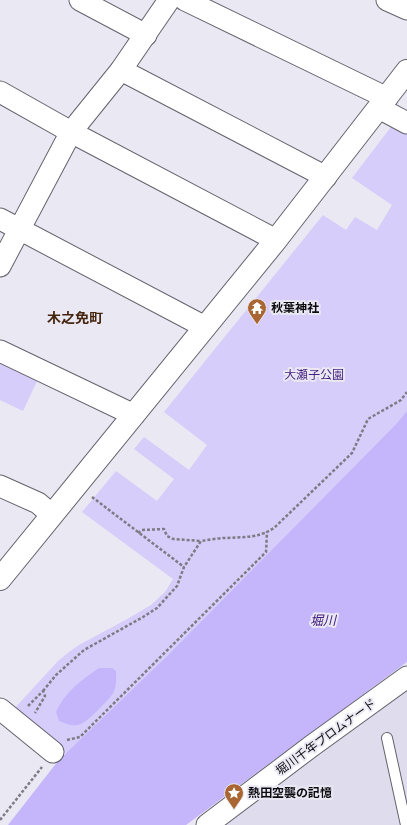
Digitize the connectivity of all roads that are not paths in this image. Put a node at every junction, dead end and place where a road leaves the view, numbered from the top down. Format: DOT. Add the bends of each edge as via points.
graph roads {
  1 [pos="80,0"];
  2 [pos="169,0"];
  3 [pos="185,0"];
  4 [pos="387,0"];
  5 [pos="407,9"];
  6 [pos="146,35"];
  7 [pos="121,70"];
  8 [pos="407,71"];
  9 [pos="0,92"];
  10 [pos="383,103"];
  11 [pos="407,123"];
  12 [pos="71,132"];
  13 [pos="326,177"];
  14 [pos="0,219"];
  15 [pos="19,229"];
  16 [pos="276,240"];
  17 [pos="0,266"];
  18 [pos="205,327"];
  19 [pos="0,351"];
  20 [pos="134,415"];
  21 [pos="0,486"];
  22 [pos="52,515"];
  23 [pos="0,579"];
  24 [pos="407,677"];
  25 [pos="0,709"];
  26 [pos="387,738"];
  27 [pos="53,752"];
  28 [pos="406,818"];
  29 [pos="207,825"];
  1 -- 6 [label="street"];
  2 -- 6 [label="street"];
  3 -- 10 [label="street"];
  4 -- 5 [label="street"];
  6 -- 7 [label="street"];
  7 -- 12 [label="street"];
  7 -- 13 [label="street"];
  8 -- 10 [label="street"];
  9 -- 12 [label="street"];
  10 -- 11 [label="street"];
  10 -- 13 [label="street"];
  12 -- 15 [label="street"];
  12 -- 16 [label="street"];
  13 -- 16 [label="street"];
  14 -- 15 [label="street"];
  15 -- 17 [label="street"];
  15 -- 18 [label="street"];
  16 -- 18 [label="street"];
  18 -- 20 [label="street"];
  19 -- 20 [label="street"];
  20 -- 22 [label="street"];
  21 -- 22 [label="street" via="38,503"];
  22 -- 23 [label="street"];
  24 -- 29 [label="street, 堀川千年プロムナード"];
  25 -- 27 [label="street"];
  26 -- 28 [label="lane"];
}
